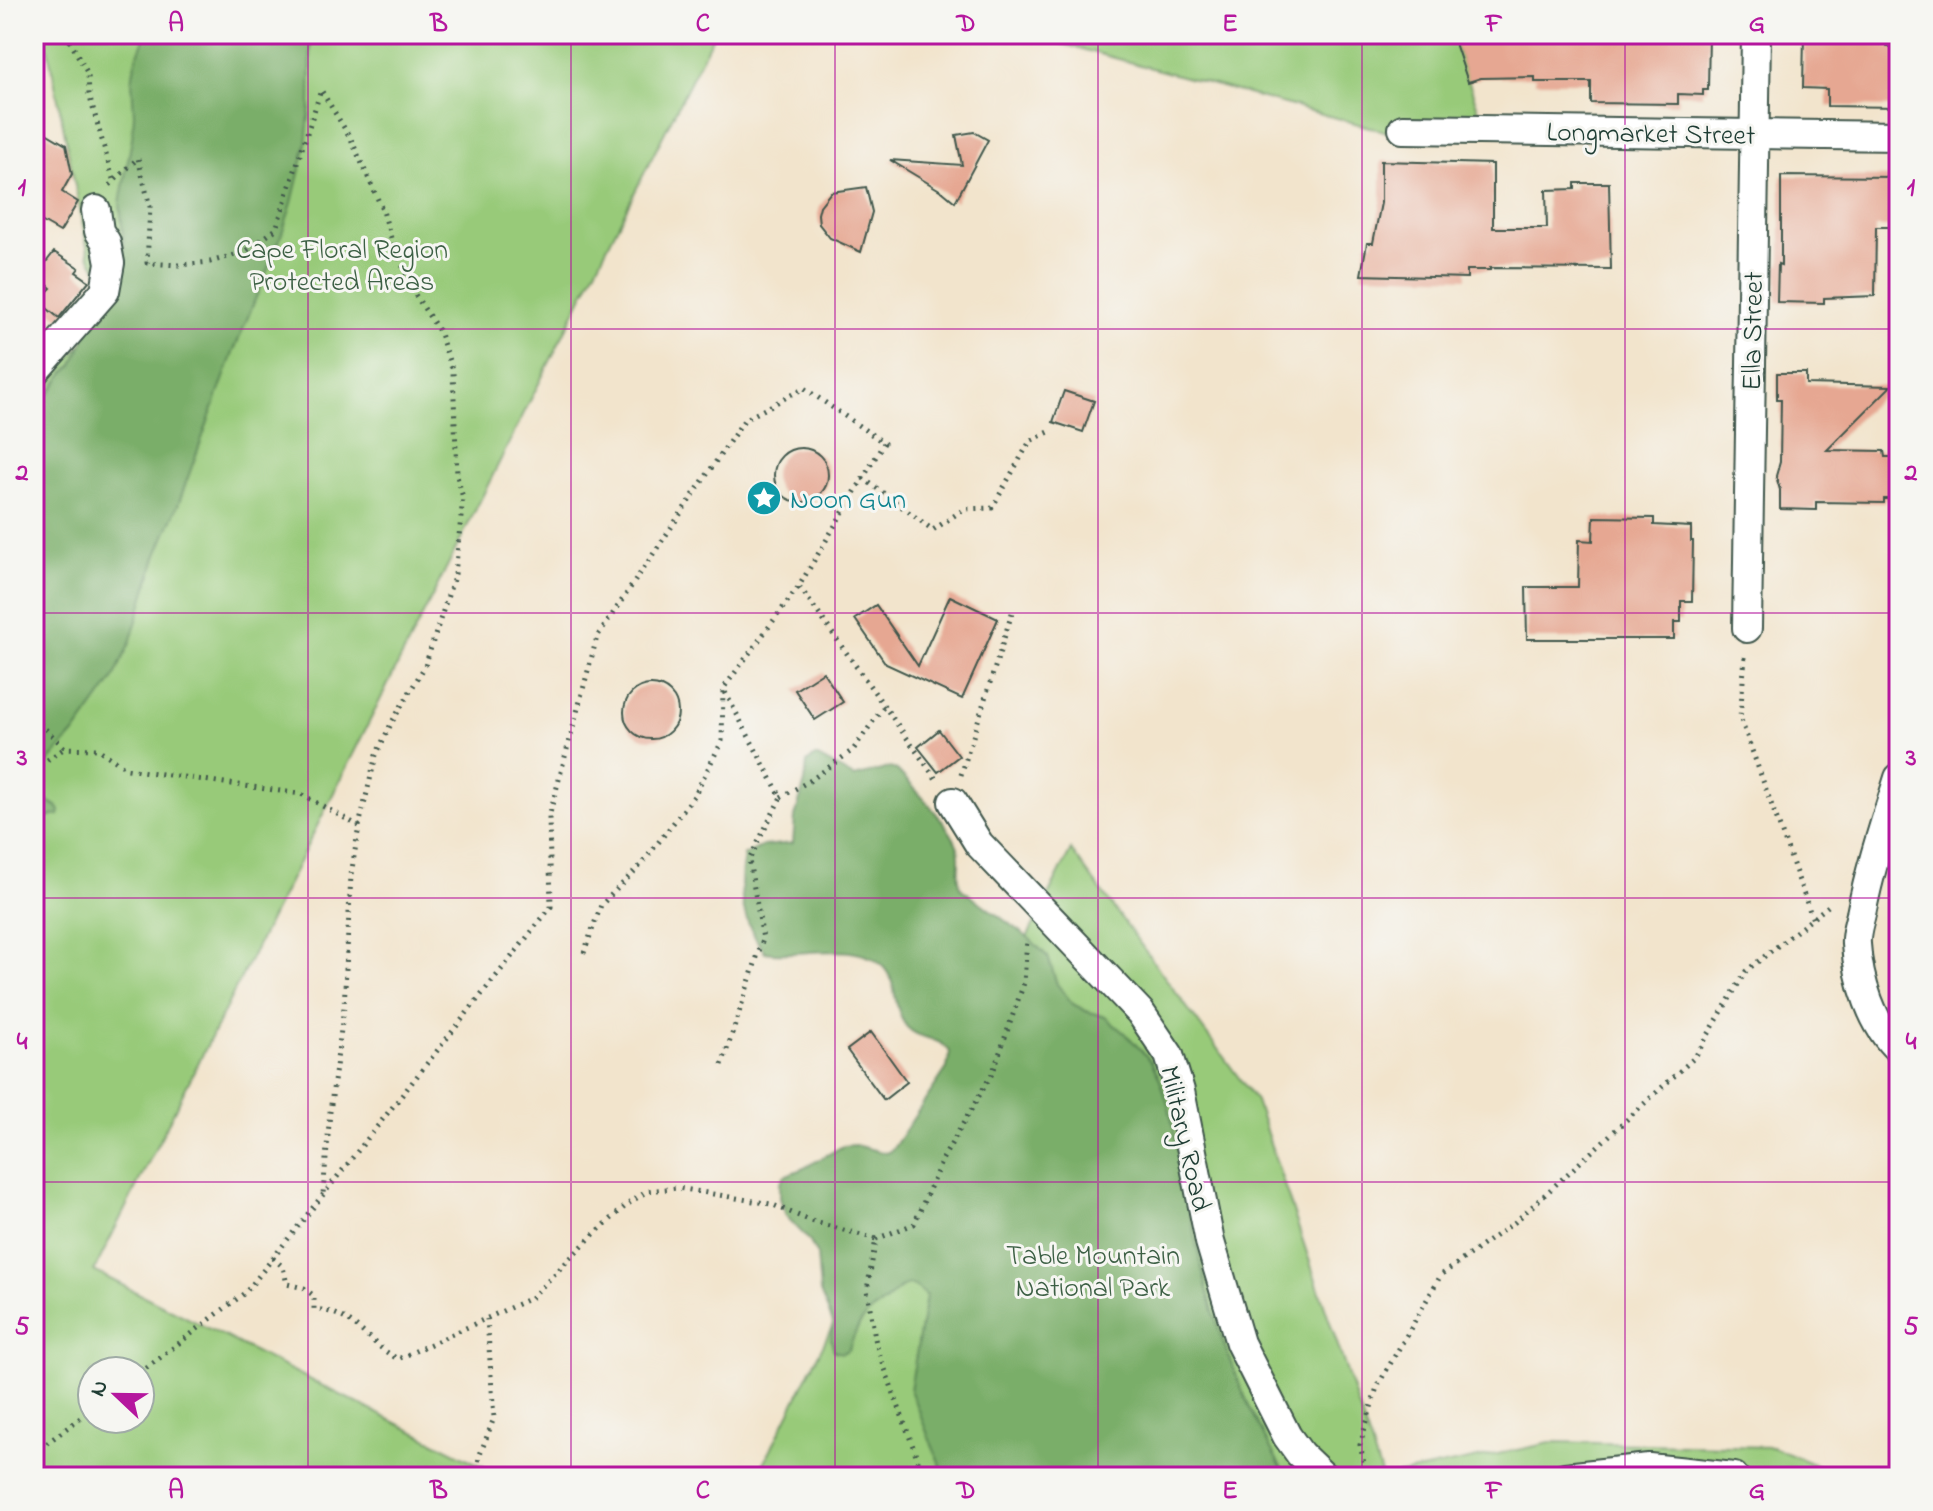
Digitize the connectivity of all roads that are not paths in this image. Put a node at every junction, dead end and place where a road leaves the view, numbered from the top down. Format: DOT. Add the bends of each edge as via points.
graph roads {
  1 [pos="1756,34"];
  2 [pos="1403,129"];
  3 [pos="1753,134"];
  4 [pos="1899,136"];
  5 [pos="96,210"];
  6 [pos="34,372"];
  7 [pos="1747,628"];
  8 [pos="1899,778"];
  9 [pos="953,802"];
  10 [pos="1899,1050"];
  11 [pos="1324,1477"];
  12 [pos="1565,1477"];
  13 [pos="1734,1477"];
  1 -- 3 [label="street, Ella Street"];
  2 -- 3 [label="street, Longmarket Street"];
  3 -- 4 [label="street, Longmarket Street"];
  3 -- 7 [label="street, Ella Street"];
  5 -- 6 [label="street" via="110,263 105,291"];
  8 -- 10 [label="street" via="1855,942 1871,1009"];
  9 -- 11 [label="street, Military Road" via="979,844 1140,1012 1169,1055 1210,1242 1240,1343 1287,1436"];
  12 -- 13 [label="street" via="1649,1468"];
}
